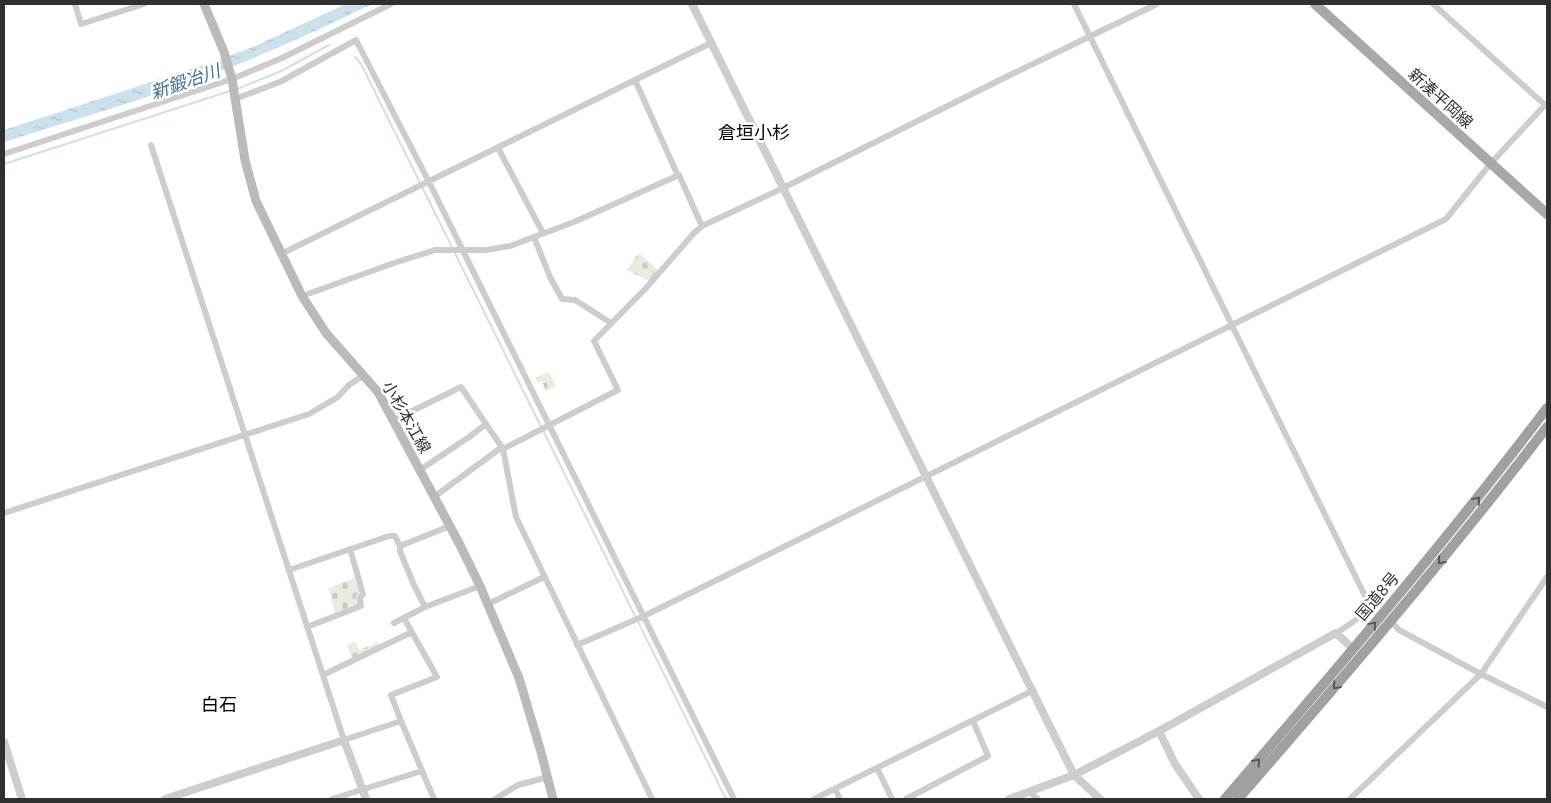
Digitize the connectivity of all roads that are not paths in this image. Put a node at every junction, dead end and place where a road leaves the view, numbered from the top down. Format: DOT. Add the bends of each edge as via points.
graph roads {
  1 [pos="74,4"];
  2 [pos="144,4"];
  3 [pos="204,4"];
  4 [pos="391,4"];
  5 [pos="692,4"];
  6 [pos="1074,4"];
  7 [pos="1158,4"];
  8 [pos="1315,4"];
  9 [pos="1433,4"];
  10 [pos="1090,36"];
  11 [pos="711,43"];
  12 [pos="232,79"];
  13 [pos="635,80"];
  14 [pos="235,99"];
  15 [pos="151,146"];
  16 [pos="498,148"];
  17 [pos="4,154"];
  18 [pos="1491,162"];
  19 [pos="678,176"];
  20 [pos="428,182"];
  21 [pos="783,188"];
  22 [pos="1547,214"];
  23 [pos="702,226"];
  24 [pos="543,233"];
  25 [pos="534,237"];
  26 [pos="462,249"];
  27 [pos="282,254"];
  28 [pos="302,296"];
  29 [pos="611,323"];
  30 [pos="1232,325"];
  31 [pos="364,375"];
  32 [pos="1547,408"];
  33 [pos="394,420"];
  34 [pos="486,424"];
  35 [pos="549,425"];
  36 [pos="1547,427"];
  37 [pos="245,434"];
  38 [pos="503,448"];
  39 [pos="420,470"];
  40 [pos="926,477"];
  41 [pos="434,497"];
  42 [pos="4,513"];
  43 [pos="450,526"];
  44 [pos="400,546"];
  45 [pos="350,549"];
  46 [pos="289,570"];
  47 [pos="544,577"];
  48 [pos="1547,577"];
  49 [pos="480,586"];
  50 [pos="488,604"];
  51 [pos="425,608"];
  52 [pos="644,616"];
  53 [pos="404,618"];
  54 [pos="1391,621"];
  55 [pos="394,623"];
  56 [pos="307,627"];
  57 [pos="412,632"];
  58 [pos="1336,633"];
  59 [pos="577,645"];
  60 [pos="1353,649"];
  61 [pos="1481,674"];
  62 [pos="323,675"];
  63 [pos="1032,692"];
  64 [pos="1547,707"];
  65 [pos="401,721"];
  66 [pos="973,721"];
  67 [pos="1159,731"];
  68 [pos="344,740"];
  69 [pos="4,742"];
  70 [pos="877,768"];
  71 [pos="422,770"];
  72 [pos="1074,775"];
  73 [pos="548,777"];
  74 [pos="363,789"];
  75 [pos="835,789"];
  76 [pos="1029,792"];
  77 [pos="174,798"];
  78 [pos="22,799"];
  79 [pos="165,799"];
  80 [pos="332,799"];
  81 [pos="366,799"];
  82 [pos="434,799"];
  83 [pos="495,799"];
  84 [pos="553,799"];
  85 [pos="652,799"];
  86 [pos="734,799"];
  87 [pos="814,799"];
  88 [pos="840,799"];
  89 [pos="892,799"];
  90 [pos="906,799"];
  91 [pos="1009,799"];
  92 [pos="1038,799"];
  93 [pos="1100,799"];
  94 [pos="1199,799"];
  95 [pos="1225,799"];
  96 [pos="1238,799"];
  97 [pos="1350,799"];
  1 -- 2 [label="street" via="81,24"];
  3 -- 12 [label="main road, 小杉本江線"];
  4 -- 12 [label="street"];
  5 -- 11 [label="street"];
  6 -- 10 [label="street"];
  7 -- 10 [label="street"];
  8 -- 18 [label="main road, 新湊平岡線"];
  9 -- 18 [label="street" via="1545,105"];
  10 -- 21 [label="street"];
  10 -- 30 [label="street"];
  11 -- 13 [label="street"];
  11 -- 21 [label="street"];
  12 -- 14 [label="main road, 小杉本江線"];
  12 -- 17 [label="street"];
  13 -- 16 [label="street"];
  13 -- 19 [label="street"];
  14 -- 20 [label="street" via="280,82 356,40"];
  14 -- 27 [label="main road, 小杉本江線" via="245,160 256,201"];
  15 -- 37 [label="street"];
  16 -- 20 [label="street"];
  16 -- 24 [label="street"];
  18 -- 22 [label="main road, 新湊平岡線"];
  18 -- 30 [label="street" via="1446,219"];
  19 -- 23 [label="street"];
  19 -- 24 [label="street"];
  20 -- 26 [label="street"];
  20 -- 27 [label="street"];
  21 -- 23 [label="street"];
  21 -- 40 [label="street"];
  23 -- 29 [label="street"];
  24 -- 25 [label="street"];
  25 -- 26 [label="street" via="510,246"];
  25 -- 29 [label="street" via="562,299 575,300"];
  26 -- 28 [label="street" via="435,250 394,262"];
  26 -- 35 [label="street"];
  27 -- 28 [label="main road, 小杉本江線"];
  28 -- 31 [label="main road, 小杉本江線" via="326,333"];
  29 -- 35 [label="street" via="594,341 618,390"];
  30 -- 40 [label="street"];
  30 -- 58 [label="street" via="1368,602 1357,619"];
  31 -- 33 [label="main road, 小杉本江線"];
  31 -- 37 [label="street" via="338,397 308,414"];
  60 -- 32 [label="highway, 国道8号, one-way" via="1488,487"];
  33 -- 34 [label="street" via="461,388"];
  33 -- 39 [label="main road, 小杉本江線"];
  34 -- 38 [label="street"];
  34 -- 39 [label="street"];
  35 -- 38 [label="street"];
  35 -- 52 [label="street"];
  36 -- 54 [label="highway, 国道8号, one-way"];
  37 -- 42 [label="street"];
  37 -- 46 [label="street"];
  38 -- 41 [label="street"];
  38 -- 47 [label="street" via="516,517"];
  39 -- 41 [label="main road, 小杉本江線"];
  40 -- 52 [label="street"];
  40 -- 63 [label="street"];
  41 -- 43 [label="main road, 小杉本江線"];
  43 -- 44 [label="street"];
  43 -- 49 [label="main road, 小杉本江線"];
  44 -- 45 [label="street" via="394,536 389,536"];
  44 -- 51 [label="street"];
  45 -- 46 [label="street"];
  45 -- 56 [label="street" via="363,594 361,606"];
  46 -- 56 [label="street"];
  47 -- 50 [label="street"];
  47 -- 59 [label="street"];
  48 -- 61 [label="street"];
  49 -- 50 [label="main road, 小杉本江線"];
  49 -- 51 [label="street"];
  50 -- 73 [label="main road, 小杉本江線" via="520,678"];
  51 -- 53 [label="street"];
  52 -- 59 [label="street"];
  52 -- 86 [label="street"];
  53 -- 55 [label="street"];
  53 -- 57 [label="street"];
  54 -- 61 [label="street" via="1399,630"];
  54 -- 96 [label="highway, 国道8号, one-way"];
  56 -- 62 [label="street"];
  57 -- 62 [label="street"];
  57 -- 65 [label="street" via="437,677 391,695"];
  58 -- 60 [label="street"];
  58 -- 67 [label="street"];
  59 -- 85 [label="street"];
  95 -- 60 [label="highway, 国道8号, one-way"];
  61 -- 64 [label="street"];
  61 -- 97 [label="street"];
  62 -- 68 [label="street"];
  63 -- 66 [label="street"];
  63 -- 72 [label="street"];
  65 -- 68 [label="street"];
  65 -- 71 [label="street"];
  66 -- 70 [label="street"];
  66 -- 90 [label="street" via="988,756"];
  67 -- 72 [label="street"];
  67 -- 94 [label="street" via="1175,764"];
  68 -- 74 [label="street"];
  68 -- 77 [label="street"];
  69 -- 78 [label="street"];
  70 -- 75 [label="street"];
  70 -- 89 [label="street"];
  71 -- 74 [label="street"];
  71 -- 82 [label="street"];
  72 -- 76 [label="street"];
  72 -- 93 [label="street"];
  73 -- 83 [label="street" via="518,786"];
  73 -- 84 [label="main road, 小杉本江線"];
  74 -- 80 [label="street"];
  74 -- 81 [label="street"];
  75 -- 87 [label="street"];
  75 -- 88 [label="street"];
  76 -- 91 [label="street"];
  76 -- 92 [label="street"];
  77 -- 79 [label="street"];
}
